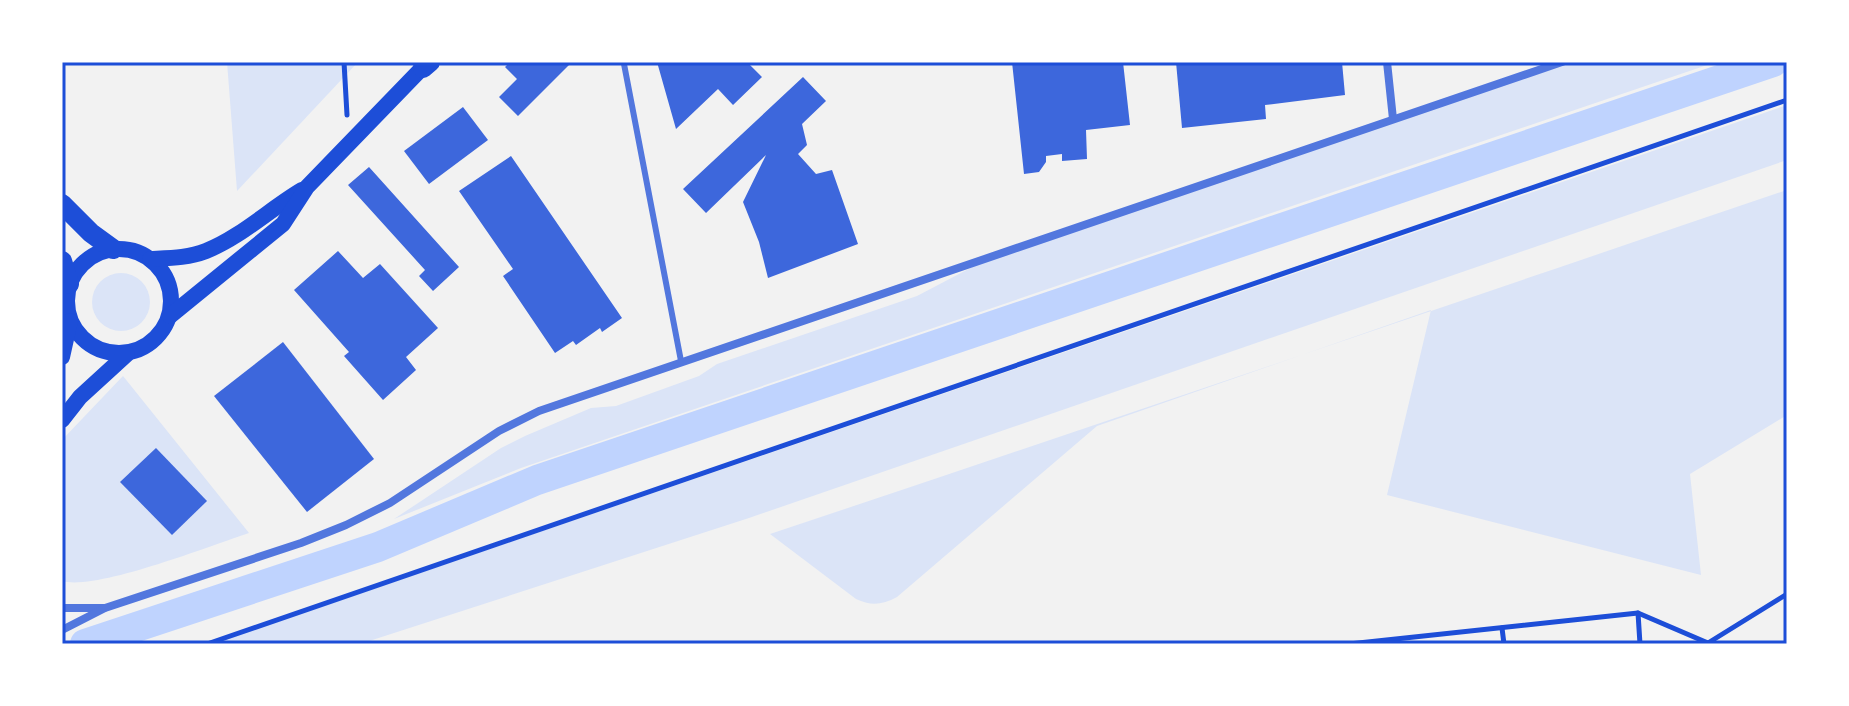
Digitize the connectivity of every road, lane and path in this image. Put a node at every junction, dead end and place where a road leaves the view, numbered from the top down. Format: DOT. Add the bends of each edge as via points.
graph roads {
  1 [pos="344,62"];
  2 [pos="1387,62"];
  3 [pos="1562,62"];
  4 [pos="427,64"];
  5 [pos="624,64"];
  6 [pos="1787,100"];
  7 [pos="1393,119"];
  8 [pos="349,144"];
  9 [pos="307,187"];
  10 [pos="62,204"];
  11 [pos="113,249"];
  12 [pos="150,259"];
  13 [pos="62,261"];
  14 [pos="69,284"];
  15 [pos="170,316"];
  16 [pos="70,321"];
  17 [pos="127,354"];
  18 [pos="62,357"];
  19 [pos="681,361"];
  20 [pos="62,420"];
  21 [pos="1787,594"];
  22 [pos="62,608"];
  23 [pos="105,608"];
  24 [pos="1638,613"];
  25 [pos="1502,628"];
  26 [pos="62,630"];
  27 [pos="1359,643"];
  28 [pos="207,644"];
  29 [pos="1349,644"];
  30 [pos="1504,644"];
  31 [pos="1640,644"];
  1 -- 8 [label="path"];
  2 -- 7 [label="street"];
  3 -- 7 [label="street"];
  4 -- 8 [label="main road"];
  5 -- 19 [label="lane"];
  6 -- 28 [label="path"];
  7 -- 19 [label="street"];
  8 -- 9 [label="main road"];
  9 -- 12 [label="main road" via="206,251"];
  9 -- 15 [label="main road" via="283,224"];
  10 -- 11 [label="highway"];
  11 -- 12 [label="main road"];
  11 -- 14 [label="main road" via="86,260"];
  12 -- 15 [label="main road" via="169,284"];
  13 -- 14 [label="highway"];
  14 -- 16 [label="main road"];
  15 -- 17 [label="main road" via="154,341"];
  16 -- 17 [label="main road" via="92,347"];
  16 -- 18 [label="main road"];
  17 -- 20 [label="main road"];
  19 -- 23 [label="street" via="539,411 346,525"];
  21 -- 24 [label="path" via="1708,643"];
  22 -- 23 [label="street"];
  23 -- 26 [label="street"];
  24 -- 25 [label="path"];
  24 -- 31 [label="path"];
  25 -- 27 [label="path"];
  25 -- 30 [label="path"];
  27 -- 29 [label="path"];
}
